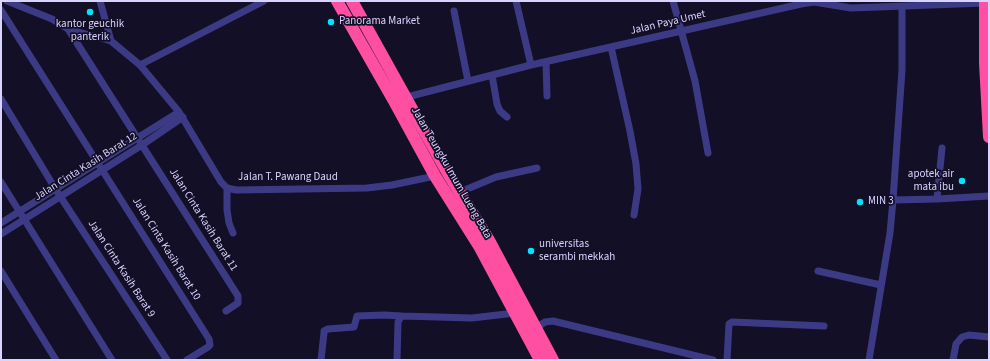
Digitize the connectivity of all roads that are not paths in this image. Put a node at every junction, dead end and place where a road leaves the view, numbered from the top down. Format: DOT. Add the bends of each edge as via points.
graph roads {
  1 [pos="7,1"];
  2 [pos="100,1"];
  3 [pos="264,1"];
  4 [pos="337,1"];
  5 [pos="352,1"];
  6 [pos="516,1"];
  7 [pos="673,1"];
  8 [pos="985,2"];
  9 [pos="827,3"];
  10 [pos="902,7"];
  11 [pos="1,10"];
  12 [pos="454,11"];
  13 [pos="68,29"];
  14 [pos="682,31"];
  15 [pos="111,41"];
  16 [pos="611,47"];
  17 [pos="546,62"];
  18 [pos="987,63"];
  19 [pos="140,65"];
  20 [pos="532,65"];
  21 [pos="492,75"];
  22 [pos="468,81"];
  23 [pos="548,96"];
  24 [pos="407,97"];
  25 [pos="1,99"];
  26 [pos="181,115"];
  27 [pos="507,117"];
  28 [pos="989,137"];
  29 [pos="137,138"];
  30 [pos="142,145"];
  31 [pos="942,148"];
  32 [pos="708,154"];
  33 [pos="98,162"];
  34 [pos="537,168"];
  35 [pos="103,170"];
  36 [pos="435,176"];
  37 [pos="1,182"];
  38 [pos="227,188"];
  39 [pos="56,190"];
  40 [pos="460,192"];
  41 [pos="61,196"];
  42 [pos="989,196"];
  43 [pos="938,199"];
  44 [pos="893,200"];
  45 [pos="19,212"];
  46 [pos="634,216"];
  47 [pos="24,220"];
  48 [pos="1,223"];
  49 [pos="233,233"];
  50 [pos="1,234"];
  51 [pos="490,242"];
  52 [pos="479,246"];
  53 [pos="1,271"];
  54 [pos="818,271"];
  55 [pos="881,285"];
  56 [pos="226,311"];
  57 [pos="515,313"];
  58 [pos="402,316"];
  59 [pos="824,326"];
  60 [pos="536,328"];
  61 [pos="989,337"];
  62 [pos="56,360"];
  63 [pos="112,360"];
  64 [pos="167,360"];
  65 [pos="187,360"];
  66 [pos="321,360"];
  67 [pos="397,360"];
  68 [pos="540,360"];
  69 [pos="553,360"];
  70 [pos="713,360"];
  71 [pos="727,360"];
  72 [pos="869,360"];
  73 [pos="953,360"];
  1 -- 13 [label="street"];
  2 -- 15 [label="street"];
  3 -- 19 [label="street"];
  4 -- 36 [label="highway, Jalan Teungku Imum Lueng Bata"];
  5 -- 24 [label="highway, Jalan Teungku Imum Lueng Bata"];
  6 -- 20 [label="street"];
  7 -- 14 [label="street"];
  8 -- 10 [label="street, Jalan Paya Umet"];
  8 -- 18 [label="highway"];
  9 -- 10 [label="street, Jalan Paya Umet" via="851,8"];
  9 -- 14 [label="street, Jalan Paya Umet" via="801,4"];
  10 -- 44 [label="street" via="902,70"];
  11 -- 33 [label="street, Jalan Cinta Kasih Barat 10"];
  12 -- 22 [label="street"];
  13 -- 15 [label="street"];
  13 -- 29 [label="street, Jalan Cinta Kasih Barat 11"];
  14 -- 16 [label="street, Jalan Paya Umet"];
  14 -- 32 [label="street" via="695,81"];
  15 -- 19 [label="street, Jalan T. Pawang Daud"];
  16 -- 17 [label="street, Jalan Paya Umet"];
  16 -- 46 [label="street" via="636,164 638,189"];
  17 -- 20 [label="street, Jalan Paya Umet"];
  17 -- 23 [label="street"];
  18 -- 28 [label="highway"];
  19 -- 26 [label="street, Jalan T. Pawang Daud"];
  20 -- 21 [label="street, Jalan Paya Umet"];
  21 -- 22 [label="street, Jalan Paya Umet"];
  21 -- 27 [label="street" via="497,104"];
  22 -- 24 [label="street, Jalan Paya Umet"];
  24 -- 40 [label="highway, Jalan Teungku Imum Lueng Bata"];
  25 -- 39 [label="street, Jalan Cinta Kasih Barat 9"];
  26 -- 29 [label="street"];
  26 -- 30 [label="street, Jalan Cinta Kasih Barat 12"];
  26 -- 38 [label="street, Jalan T. Pawang Daud"];
  29 -- 30 [label="street, Jalan Cinta Kasih Barat 11"];
  29 -- 33 [label="street"];
  30 -- 35 [label="street, Jalan Cinta Kasih Barat 12"];
  30 -- 56 [label="street, Jalan Cinta Kasih Barat 11" via="238,296 238,303"];
  31 -- 43 [label="street"];
  33 -- 35 [label="street, Jalan Cinta Kasih Barat 10"];
  33 -- 39 [label="street"];
  34 -- 40 [label="street" via="496,177"];
  35 -- 41 [label="street, Jalan Cinta Kasih Barat 12"];
  35 -- 65 [label="street, Jalan Cinta Kasih Barat 10" via="209,339 208,347"];
  36 -- 38 [label="street, Jalan T. Pawang Daud" via="367,188"];
  36 -- 52 [label="highway, Jalan Teungku Imum Lueng Bata"];
  37 -- 45 [label="street"];
  38 -- 49 [label="street" via="226,210"];
  39 -- 41 [label="street, Jalan Cinta Kasih Barat 9"];
  39 -- 45 [label="street"];
  40 -- 51 [label="highway, Jalan Teungku Imum Lueng Bata"];
  41 -- 47 [label="street, Jalan Cinta Kasih Barat 12"];
  41 -- 64 [label="street, Jalan Cinta Kasih Barat 9"];
  42 -- 43 [label="street"];
  43 -- 44 [label="street"];
  44 -- 55 [label="street"];
  45 -- 47 [label="street"];
  45 -- 48 [label="street"];
  47 -- 50 [label="street, Jalan Cinta Kasih Barat 12"];
  47 -- 63 [label="street"];
  51 -- 52 [label="highway"];
  51 -- 60 [label="highway, Jalan Teungku Imum Lueng Bata"];
  52 -- 57 [label="highway, Jalan Teungku Imum Lueng Bata"];
  53 -- 62 [label="street"];
  54 -- 55 [label="street"];
  55 -- 72 [label="street"];
  57 -- 58 [label="street" via="472,318"];
  57 -- 68 [label="highway, Jalan Teungku Imum Lueng Bata"];
  58 -- 66 [label="street" via="357,316 354,327 324,331"];
  58 -- 67 [label="street" via="398,322"];
  59 -- 71 [label="street" via="732,322 729,324"];
  60 -- 69 [label="highway, Jalan Teungku Imum Lueng Bata"];
  60 -- 70 [label="street" via="545,322 553,321"];
  61 -- 73 [label="street" via="962,336 956,344"];
}
